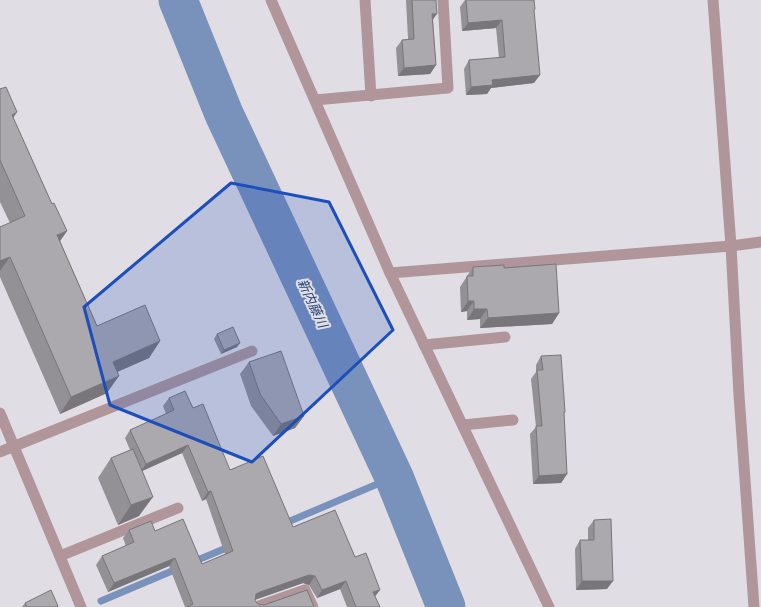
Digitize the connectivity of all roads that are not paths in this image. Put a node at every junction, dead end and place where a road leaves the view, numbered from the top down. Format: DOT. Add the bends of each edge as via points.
graph roads {
  1 [pos="271,0"];
  2 [pos="365,0"];
  3 [pos="443,0"];
  4 [pos="713,0"];
  5 [pos="371,96"];
  6 [pos="315,100"];
  7 [pos="761,242"];
  8 [pos="731,246"];
  9 [pos="390,273"];
  10 [pos="505,337"];
  11 [pos="424,345"];
  12 [pos="252,351"];
  13 [pos="0,413"];
  14 [pos="513,420"];
  15 [pos="463,425"];
  16 [pos="15,446"];
  17 [pos="0,452"];
  18 [pos="178,508"];
  19 [pos="60,556"];
  20 [pos="81,607"];
  21 [pos="256,607"];
  22 [pos="313,607"];
  23 [pos="549,607"];
  24 [pos="754,607"];
  1 -- 6 [label="street"];
  2 -- 5 [label="street"];
  3 -- 5 [label="street" via="448,88"];
  4 -- 8 [label="street"];
  5 -- 6 [label="street"];
  6 -- 9 [label="street"];
  7 -- 8 [label="street"];
  8 -- 9 [label="street"];
  8 -- 24 [label="street"];
  9 -- 11 [label="street"];
  10 -- 11 [label="street"];
  11 -- 15 [label="street"];
  12 -- 16 [label="street"];
  13 -- 16 [label="street"];
  14 -- 15 [label="street"];
  15 -- 23 [label="street"];
  16 -- 17 [label="street"];
  16 -- 19 [label="street"];
  18 -- 19 [label="street"];
  19 -- 20 [label="street"];
  21 -- 22 [label="street" via="305,590"];
}
